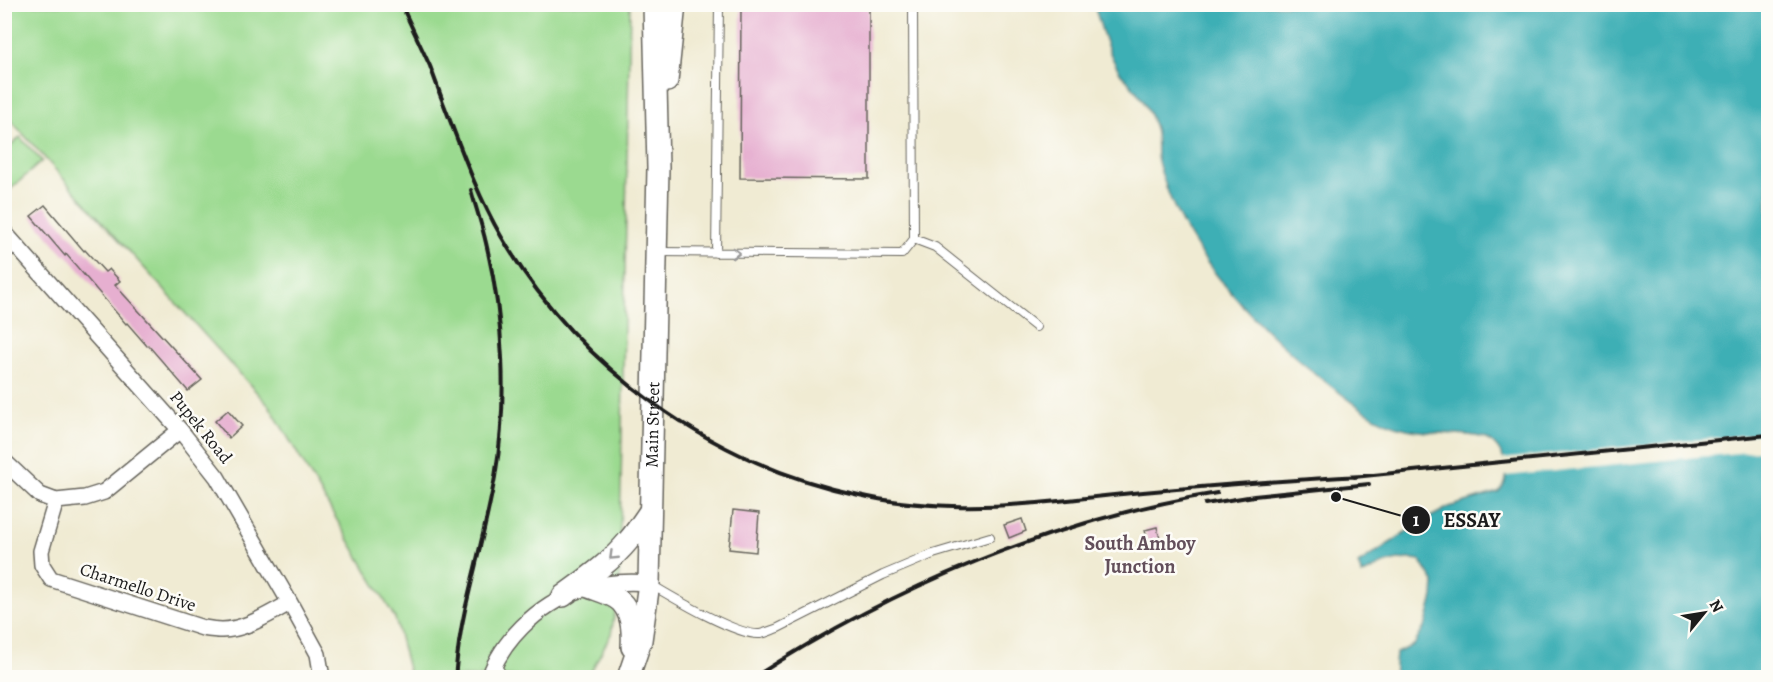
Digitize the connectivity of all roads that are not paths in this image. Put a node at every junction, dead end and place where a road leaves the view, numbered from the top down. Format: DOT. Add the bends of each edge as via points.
graph roads {
  1 [pos="654,4"];
  2 [pos="675,4"];
  3 [pos="719,4"];
  4 [pos="913,4"];
  5 [pos="658,168"];
  6 [pos="4,232"];
  7 [pos="914,238"];
  8 [pos="656,252"];
  9 [pos="716,253"];
  10 [pos="1036,327"];
  11 [pos="180,430"];
  12 [pos="4,461"];
  13 [pos="56,501"];
  14 [pos="650,511"];
  15 [pos="990,537"];
  16 [pos="649,583"];
  17 [pos="589,587"];
  18 [pos="563,596"];
  19 [pos="290,603"];
  20 [pos="491,671"];
  21 [pos="629,675"];
  22 [pos="322,678"];
  23 [pos="505,678"];
  1 -- 5 [label="main road, Main Street"];
  2 -- 5 [label="main road, Main Street"];
  3 -- 9 [label="lane"];
  4 -- 7 [label="lane"];
  5 -- 8 [label="main road, Main Street"];
  6 -- 11 [label="street, Pupek Road"];
  9 -- 7 [label="lane, one-way" via="902,254"];
  7 -- 10 [label="lane" via="935,247"];
  8 -- 9 [label="lane"];
  8 -- 14 [label="main road, Main Street"];
  11 -- 13 [label="street" via="104,492"];
  11 -- 19 [label="street, Pupek Road" via="217,477"];
  12 -- 13 [label="street" via="40,495"];
  13 -- 19 [label="street, Charmello Drive" via="41,551 42,565 51,579 203,628 224,630 243,626"];
  14 -- 16 [label="main road, Main Street"];
  14 -- 18 [label="main road, one-way" via="614,556"];
  15 -- 16 [label="lane" via="933,554 883,575 762,634 747,633 685,605"];
  16 -- 17 [label="street" via="615,582"];
  16 -- 21 [label="main road, Main Street" via="642,640"];
  17 -- 18 [label="street"];
  17 -- 21 [label="main road" via="621,602 628,614 633,634"];
  18 -- 20 [label="street" via="531,618 511,639"];
  19 -- 22 [label="street, Pupek Road" via="318,654"];
  20 -- 23 [label="lane"];
}
